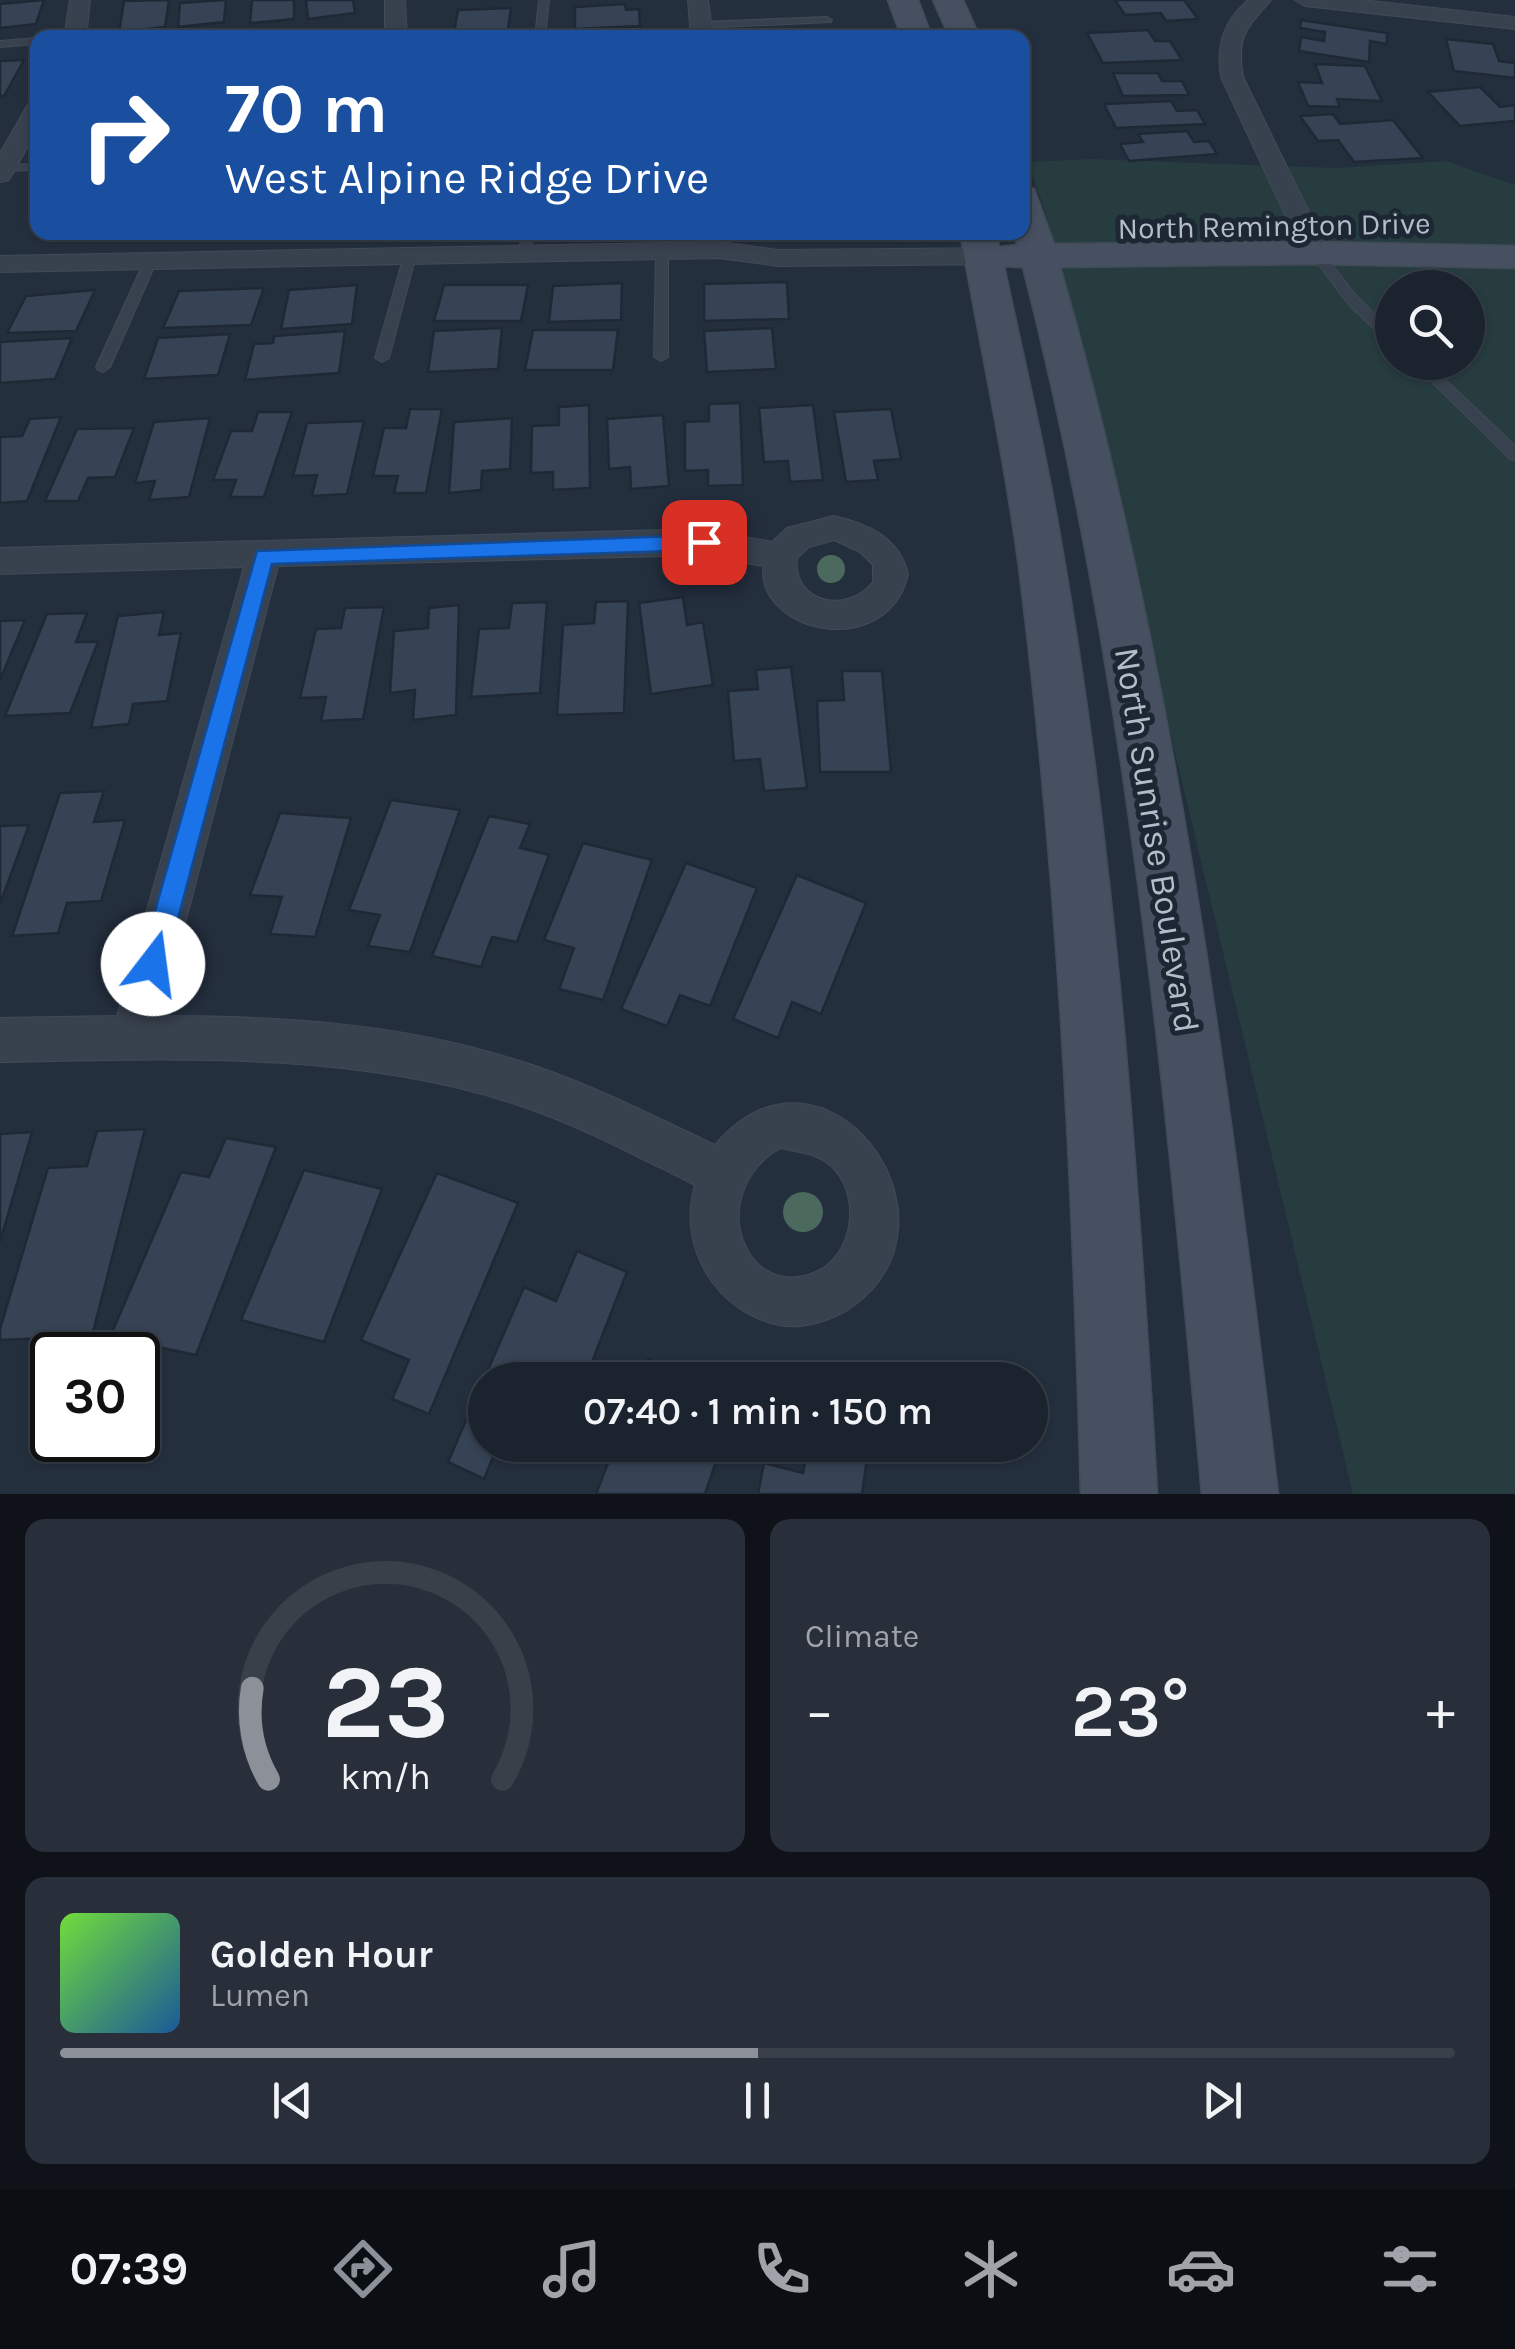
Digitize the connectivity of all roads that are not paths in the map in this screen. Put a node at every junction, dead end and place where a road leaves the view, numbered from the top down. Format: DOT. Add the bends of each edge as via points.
graph roads {
  1 [pos="80,0"];
  2 [pos="395,0"];
  3 [pos="544,0"];
  4 [pos="698,0"];
  5 [pos="903,0"];
  6 [pos="948,0"];
  7 [pos="1261,0"];
  8 [pos="1305,0"];
  9 [pos="827,20"];
  10 [pos="1515,22"];
  11 [pos="76,30"];
  12 [pos="396,30"];
  13 [pos="541,30"];
  14 [pos="702,30"];
  15 [pos="723,30"];
  16 [pos="914,30"];
  17 [pos="961,30"];
  18 [pos="30,42"];
  19 [pos="0,44"];
  20 [pos="30,120"];
  21 [pos="30,168"];
  22 [pos="1,170"];
  23 [pos="1515,227"];
  24 [pos="1030,236"];
  25 [pos="1310,239"];
  26 [pos="965,240"];
  27 [pos="1007,240"];
  28 [pos="1009,240"];
  29 [pos="719,241"];
  30 [pos="527,243"];
  31 [pos="347,244"];
  32 [pos="662,251"];
  33 [pos="410,255"];
  34 [pos="1515,257"];
  35 [pos="151,260"];
  36 [pos="0,264"];
  37 [pos="1375,322"];
  38 [pos="661,357"];
  39 [pos="382,358"];
  40 [pos="103,368"];
  41 [pos="1437,380"];
  42 [pos="1515,455"];
  43 [pos="264,556"];
  44 [pos="780,556"];
  45 [pos="0,561"];
  46 [pos="133,1038"];
  47 [pos="0,1040"];
  48 [pos="721,1174"];
  49 [pos="1119,1494"];
  50 [pos="1240,1494"];
  1 -- 11 [label="street"];
  2 -- 12 [label="street"];
  3 -- 13 [label="lane"];
  4 -- 14 [label="street"];
  5 -- 16 [label="street"];
  6 -- 17 [label="street"];
  7 -- 25 [label="street" via="1230,33 1226,50 1232,77"];
  8 -- 10 [label="street"];
  9 -- 15 [label="lane"];
  18 -- 19 [label="lane"];
  20 -- 22 [label="street"];
  21 -- 22 [label="lane"];
  23 -- 25 [label="street, North Remington Drive" via="1465,223"];
  24 -- 25 [label="street, North Remington Drive"];
  25 -- 34 [label="street, North Remington Drive"];
  25 -- 37 [label="lane"];
  26 -- 29 [label="street" via="778,258"];
  27 -- 49 [label="street, North Sunrise Boulevard" via="1089,978"];
  28 -- 50 [label="street, North Sunrise Boulevard" via="1074,384 1113,561 1184,1008"];
  29 -- 32 [label="street"];
  30 -- 32 [label="street"];
  30 -- 33 [label="street"];
  31 -- 33 [label="street"];
  31 -- 35 [label="street"];
  32 -- 38 [label="lane"];
  33 -- 39 [label="lane"];
  35 -- 36 [label="street"];
  35 -- 40 [label="lane"];
  41 -- 42 [label="lane"];
  43 -- 44 [label="street" via="704,542"];
  43 -- 45 [label="street"];
  43 -- 46 [label="street"];
  46 -- 47 [label="street"];
  46 -- 48 [label="street" via="354,1045 486,1072 612,1120"];
}
